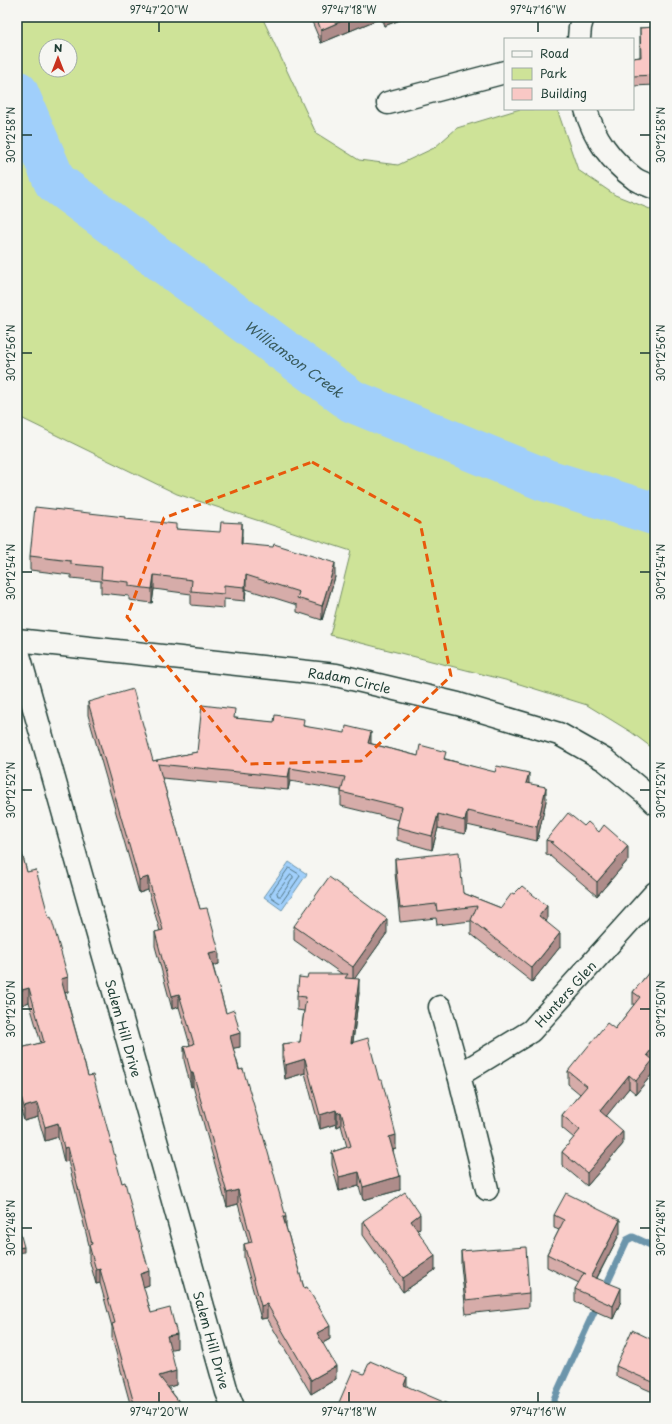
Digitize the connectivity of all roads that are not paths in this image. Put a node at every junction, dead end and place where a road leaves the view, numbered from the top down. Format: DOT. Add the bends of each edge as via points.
graph roads {
  1 [pos="583,17"];
  2 [pos="580,38"];
  3 [pos="504,72"];
  4 [pos="388,103"];
  5 [pos="586,110"];
  6 [pos="655,188"];
  7 [pos="17,640"];
  8 [pos="17,648"];
  9 [pos="655,803"];
  10 [pos="655,893"];
  11 [pos="440,1006"];
  12 [pos="459,1075"];
  13 [pos="487,1189"];
  14 [pos="233,1407"];
  1 -- 2 [label="street"];
  3 -- 4 [label="street"];
  5 -- 6 [label="street" via="602,145 615,160 636,179"];
  7 -- 9 [label="street, Radam Circle" via="336,675 458,704 559,734 605,760"];
  8 -- 14 [label="street, Salem Hill Drive" via="224,1384"];
  10 -- 12 [label="street, Hunters Glen" via="531,1031"];
  11 -- 12 [label="street"];
  12 -- 13 [label="street"];
}
